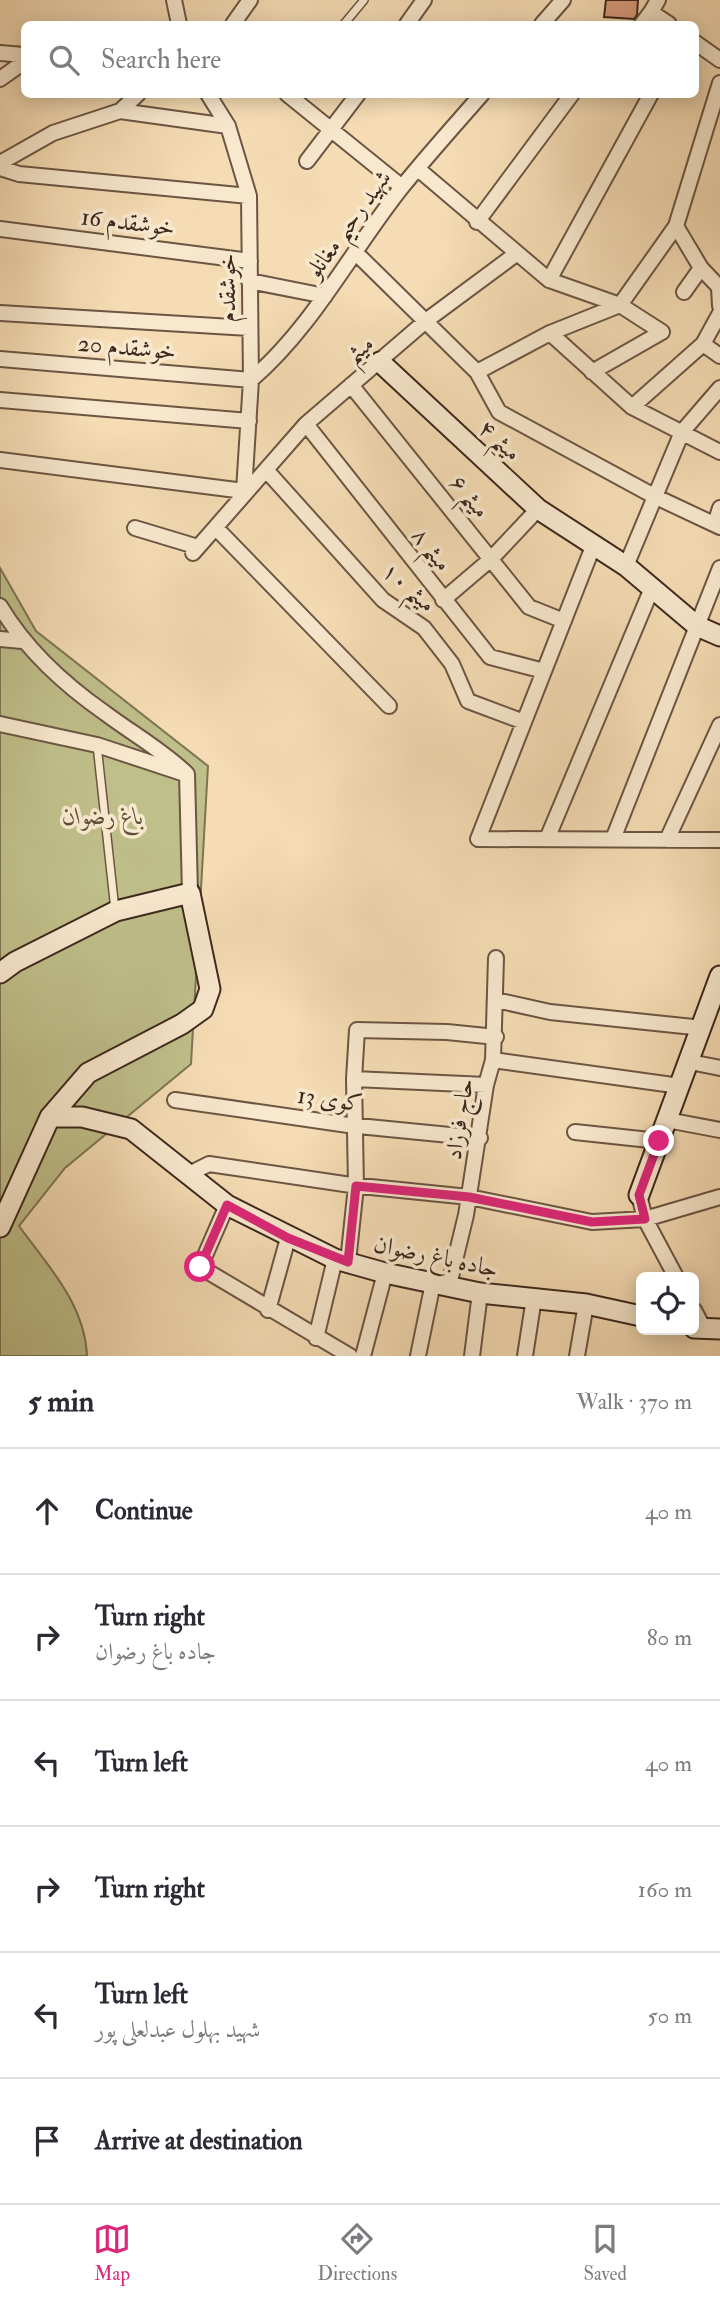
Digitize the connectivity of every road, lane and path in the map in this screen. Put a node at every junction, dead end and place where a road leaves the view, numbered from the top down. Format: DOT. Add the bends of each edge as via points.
graph roads {
  1 [pos="174,0"];
  2 [pos="250,0"];
  3 [pos="363,0"];
  4 [pos="424,0"];
  5 [pos="563,0"];
  6 [pos="654,6"];
  7 [pos="178,21"];
  8 [pos="235,21"];
  9 [pos="346,21"];
  10 [pos="409,21"];
  11 [pos="545,21"];
  12 [pos="644,21"];
  13 [pos="666,21"];
  14 [pos="699,46"];
  15 [pos="0,53"];
  16 [pos="21,55"];
  17 [pos="720,60"];
  18 [pos="21,64"];
  19 [pos="0,79"];
  20 [pos="720,83"];
  21 [pos="134,98"];
  22 [pos="210,98"];
  23 [pos="292,98"];
  24 [pos="355,98"];
  25 [pos="479,98"];
  26 [pos="569,98"];
  27 [pos="650,98"];
  28 [pos="120,111"];
  29 [pos="228,126"];
  30 [pos="332,131"];
  31 [pos="307,161"];
  32 [pos="0,163"];
  33 [pos="0,168"];
  34 [pos="418,169"];
  35 [pos="402,187"];
  36 [pos="248,197"];
  37 [pos="477,222"];
  38 [pos="676,226"];
  39 [pos="0,229"];
  40 [pos="355,252"];
  41 [pos="516,254"];
  42 [pos="250,261"];
  43 [pos="701,268"];
  44 [pos="549,280"];
  45 [pos="249,281"];
  46 [pos="684,292"];
  47 [pos="325,296"];
  48 [pos="620,305"];
  49 [pos="720,306"];
  50 [pos="0,313"];
  51 [pos="720,313"];
  52 [pos="427,320"];
  53 [pos="249,328"];
  54 [pos="550,333"];
  55 [pos="703,344"];
  56 [pos="720,356"];
  57 [pos="0,359"];
  58 [pos="380,362"];
  59 [pos="477,372"];
  60 [pos="592,372"];
  61 [pos="251,380"];
  62 [pos="351,385"];
  63 [pos="720,388"];
  64 [pos="0,400"];
  65 [pos="632,407"];
  66 [pos="249,421"];
  67 [pos="306,424"];
  68 [pos="682,432"];
  69 [pos="720,452"];
  70 [pos="0,460"];
  71 [pos="267,471"];
  72 [pos="244,491"];
  73 [pos="654,496"];
  74 [pos="720,508"];
  75 [pos="538,509"];
  76 [pos="717,526"];
  77 [pos="135,528"];
  78 [pos="216,528"];
  79 [pos="594,544"];
  80 [pos="491,559"];
  81 [pos="626,566"];
  82 [pos="720,568"];
  83 [pos="652,588"];
  84 [pos="443,600"];
  85 [pos="0,606"];
  86 [pos="564,621"];
  87 [pos="697,626"];
  88 [pos="720,636"];
  89 [pos="0,639"];
  90 [pos="22,641"];
  91 [pos="544,671"];
  92 [pos="389,706"];
  93 [pos="524,722"];
  94 [pos="0,724"];
  95 [pos="720,724"];
  96 [pos="96,746"];
  97 [pos="187,774"];
  98 [pos="547,839"];
  99 [pos="613,839"];
  100 [pos="667,840"];
  101 [pos="720,840"];
  102 [pos="190,893"];
  103 [pos="116,911"];
  104 [pos="496,958"];
  105 [pos="0,973"];
  106 [pos="720,976"];
  107 [pos="496,1000"];
  108 [pos="715,1007"];
  109 [pos="703,1028"];
  110 [pos="496,1037"];
  111 [pos="493,1060"];
  112 [pos="690,1062"];
  113 [pos="720,1068"];
  114 [pos="354,1079"];
  115 [pos="486,1085"];
  116 [pos="680,1086"];
  117 [pos="175,1100"];
  118 [pos="50,1116"];
  119 [pos="667,1120"];
  120 [pos="356,1126"];
  121 [pos="720,1130"];
  122 [pos="575,1132"];
  123 [pos="480,1138"];
  124 [pos="659,1141"];
  125 [pos="187,1175"];
  126 [pos="356,1186"];
  127 [pos="639,1195"];
  128 [pos="469,1197"];
  129 [pos="720,1197"];
  130 [pos="227,1205"];
  131 [pos="645,1219"];
  132 [pos="0,1227"];
  133 [pos="288,1238"];
  134 [pos="342,1260"];
  135 [pos="673,1272"];
  136 [pos="384,1273"];
  137 [pos="441,1284"];
  138 [pos="480,1293"];
  139 [pos="534,1298"];
  140 [pos="586,1304"];
  141 [pos="268,1310"];
  142 [pos="636,1315"];
  143 [pos="316,1338"];
  144 [pos="350,1356"];
  145 [pos="363,1356"];
  146 [pos="418,1356"];
  147 [pos="472,1356"];
  148 [pos="526,1356"];
  149 [pos="577,1356"];
  1 -- 7 [label="street"];
  2 -- 8 [label="street"];
  3 -- 9 [label="lane"];
  4 -- 10 [label="street"];
  5 -- 11 [label="street"];
  6 -- 12 [label="street"];
  6 -- 13 [label="street"];
  14 -- 17 [label="street"];
  15 -- 16 [label="street"];
  18 -- 19 [label="street"];
  20 -- 38 [label="street"];
  21 -- 28 [label="street"];
  22 -- 29 [label="street, خوشقدم"];
  23 -- 30 [label="street"];
  24 -- 30 [label="street"];
  25 -- 34 [label="street, شهید رحیم مغانلو"];
  26 -- 37 [label="street"];
  27 -- 44 [label="street"];
  28 -- 29 [label="street"];
  28 -- 32 [label="street" via="53,133"];
  29 -- 36 [label="street, خوشقدم"];
  30 -- 31 [label="street"];
  30 -- 35 [label="street"];
  33 -- 36 [label="street" via="19,174"];
  34 -- 35 [label="street, شهید رحیم مغانلو"];
  34 -- 37 [label="street"];
  35 -- 40 [label="street, شهید رحیم مغانلو"];
  36 -- 42 [label="street, خوشقدم"];
  37 -- 41 [label="street"];
  38 -- 43 [label="street"];
  38 -- 48 [label="street"];
  39 -- 42 [label="street, خوشقدم 16"];
  40 -- 47 [label="street, شهید رحیم مغانلو"];
  40 -- 52 [label="street"];
  41 -- 44 [label="street"];
  41 -- 52 [label="street, میثم"];
  42 -- 45 [label="street, خوشقدم"];
  43 -- 46 [label="street"];
  43 -- 49 [label="street" via="719,287"];
  44 -- 48 [label="street"];
  45 -- 47 [label="street"];
  45 -- 53 [label="street, خوشقدم"];
  47 -- 61 [label="street, شهید رحیم مغانلو" via="270,364"];
  48 -- 54 [label="street"];
  48 -- 60 [label="street" via="663,332"];
  50 -- 53 [label="street"];
  51 -- 55 [label="street"];
  52 -- 58 [label="street, میثم"];
  52 -- 59 [label="street"];
  53 -- 61 [label="street, خوشقدم"];
  54 -- 59 [label="street"];
  54 -- 60 [label="street"];
  55 -- 56 [label="street"];
  55 -- 65 [label="street"];
  57 -- 61 [label="street, خوشقدم 20"];
  58 -- 62 [label="street, میثم"];
  58 -- 75 [label="street, ۴ میثم"];
  59 -- 73 [label="street" via="499,412"];
  60 -- 65 [label="street"];
  61 -- 66 [label="street, خوشقدم"];
  62 -- 67 [label="street, میثم"];
  62 -- 80 [label="street, ۶ میثم"];
  63 -- 68 [label="street"];
  64 -- 66 [label="street"];
  65 -- 68 [label="street"];
  66 -- 72 [label="street, خوشقدم"];
  67 -- 71 [label="street, میثم"];
  67 -- 84 [label="street, ۸ میثم"];
  68 -- 69 [label="street"];
  68 -- 73 [label="street"];
  70 -- 72 [label="street"];
  71 -- 72 [label="street, میثم"];
  71 -- 93 [label="street, ۱۰ میثم" via="383,600 424,628 453,664 468,701"];
  72 -- 78 [label="street, میثم"];
  73 -- 76 [label="street"];
  73 -- 81 [label="street"];
  74 -- 76 [label="street"];
  75 -- 79 [label="street, ۴ میثم"];
  75 -- 80 [label="street"];
  77 -- 78 [label="street, میثم" via="195,550"];
  78 -- 92 [label="street"];
  79 -- 81 [label="street, ۴ میثم"];
  79 -- 86 [label="street"];
  80 -- 84 [label="street"];
  80 -- 86 [label="street, ۶ میثم" via="529,607"];
  81 -- 83 [label="street, ۴ میثم"];
  82 -- 87 [label="street"];
  83 -- 87 [label="street, ۴ میثم"];
  83 -- 98 [label="street"];
  84 -- 91 [label="street, ۸ میثم" via="490,657"];
  85 -- 90 [label="street"];
  86 -- 91 [label="street"];
  87 -- 88 [label="street, ۴ میثم"];
  87 -- 99 [label="street"];
  89 -- 90 [label="street"];
  90 -- 97 [label="street" via="103,712 166,754"];
  91 -- 93 [label="street"];
  93 -- 98 [label="street" via="478,839"];
  94 -- 96 [label="street"];
  95 -- 100 [label="street"];
  96 -- 97 [label="street"];
  96 -- 103 [label="lane"];
  97 -- 102 [label="street"];
  98 -- 99 [label="street"];
  99 -- 100 [label="street"];
  100 -- 101 [label="street"];
  102 -- 103 [label="street"];
  102 -- 118 [label="street" via="209,989 203,1009 88,1073"];
  103 -- 105 [label="street"];
  104 -- 107 [label="street, حاج فرزاد"];
  106 -- 108 [label="street"];
  107 -- 109 [label="street" via="550,1012"];
  107 -- 110 [label="street, حاج فرزاد"];
  108 -- 109 [label="street"];
  109 -- 112 [label="street"];
  110 -- 111 [label="street, حاج فرزاد"];
  110 -- 114 [label="street" via="357,1030"];
  111 -- 115 [label="street, حاج فرزاد"];
  111 -- 116 [label="street"];
  112 -- 113 [label="street"];
  112 -- 116 [label="street"];
  114 -- 115 [label="street"];
  114 -- 120 [label="street"];
  115 -- 123 [label="street, حاج فرزاد"];
  116 -- 119 [label="street"];
  117 -- 120 [label="street, کوی 13"];
  118 -- 125 [label="street, جاده باغ رضوان" via="82,1117 131,1129"];
  118 -- 132 [label="street"];
  119 -- 121 [label="street"];
  119 -- 124 [label="street"];
  120 -- 123 [label="street, کوی 13"];
  120 -- 126 [label="street"];
  122 -- 124 [label="street"];
  123 -- 128 [label="street, حاج فرزاد"];
  124 -- 127 [label="street"];
  125 -- 126 [label="street" via="209,1164"];
  125 -- 130 [label="street, جاده باغ رضوان"];
  126 -- 128 [label="street"];
  126 -- 134 [label="street"];
  127 -- 131 [label="street"];
  128 -- 131 [label="street" via="592,1222"];
  128 -- 137 [label="street, حاج فرزاد"];
  129 -- 131 [label="street"];
  130 -- 133 [label="street, جاده باغ رضوان"];
  130 -- 141 [label="street" via="200,1267"];
  131 -- 135 [label="street"];
  133 -- 134 [label="street, جاده باغ رضوان"];
  133 -- 141 [label="street"];
  134 -- 136 [label="street, جاده باغ رضوان"];
  134 -- 143 [label="street"];
  136 -- 137 [label="street, جاده باغ رضوان"];
  136 -- 145 [label="street"];
  137 -- 138 [label="street, جاده باغ رضوان"];
  137 -- 146 [label="street, حاج فرزاد"];
  138 -- 139 [label="street, جاده باغ رضوان"];
  138 -- 147 [label="street"];
  139 -- 140 [label="street, جاده باغ رضوان"];
  139 -- 148 [label="street"];
  140 -- 142 [label="street, جاده باغ رضوان"];
  140 -- 149 [label="street"];
  141 -- 143 [label="street"];
  143 -- 144 [label="street"];
}
